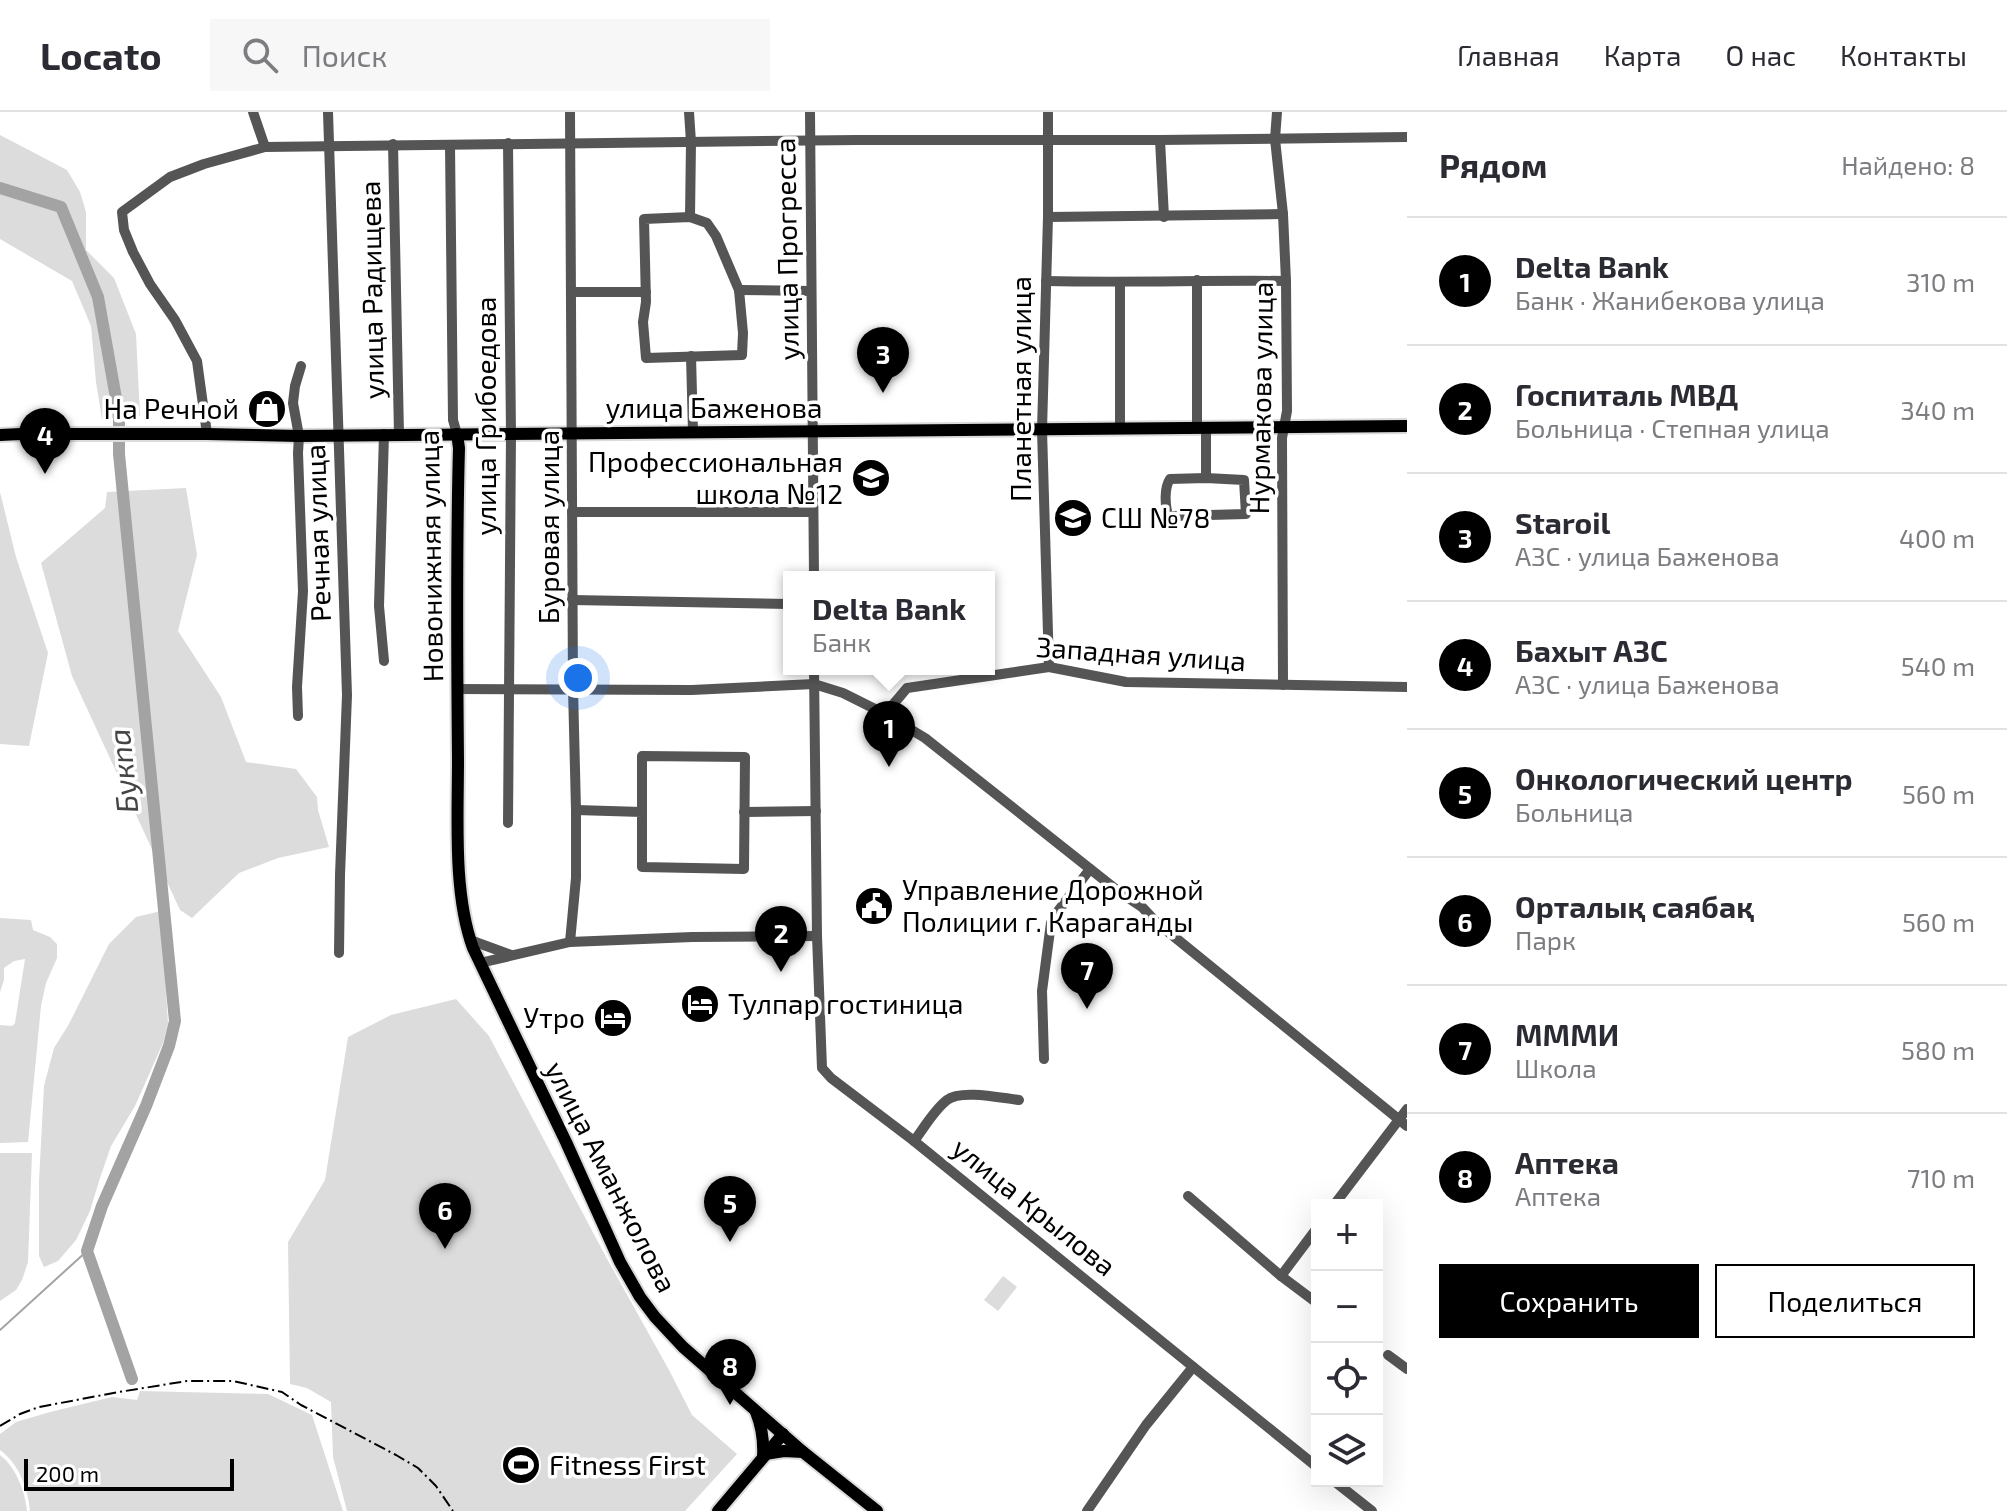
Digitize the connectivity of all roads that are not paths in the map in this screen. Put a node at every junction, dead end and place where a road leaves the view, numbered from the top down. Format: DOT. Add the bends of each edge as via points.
graph roads {
  1 [pos="253,112"];
  2 [pos="328,112"];
  3 [pos="570,112"];
  4 [pos="689,112"];
  5 [pos="810,112"];
  6 [pos="1048,112"];
  7 [pos="1277,112"];
  8 [pos="1407,137"];
  9 [pos="1275,139"];
  10 [pos="810,140"];
  11 [pos="1049,140"];
  12 [pos="1160,140"];
  13 [pos="691,142"];
  14 [pos="508,143"];
  15 [pos="570,143"];
  16 [pos="393,144"];
  17 [pos="329,145"];
  18 [pos="450,145"];
  19 [pos="265,147"];
  20 [pos="1283,214"];
  21 [pos="690,217"];
  22 [pos="1048,217"];
  23 [pos="1164,217"];
  24 [pos="1197,280"];
  25 [pos="1046,281"];
  26 [pos="1286,281"];
  27 [pos="1120,283"];
  28 [pos="739,290"];
  29 [pos="811,291"];
  30 [pos="571,292"];
  31 [pos="646,292"];
  32 [pos="691,356"];
  33 [pos="301,366"];
  34 [pos="1407,426"];
  35 [pos="1285,427"];
  36 [pos="1201,428"];
  37 [pos="1120,429"];
  38 [pos="1042,430"];
  39 [pos="693,432"];
  40 [pos="813,432"];
  41 [pos="573,433"];
  42 [pos="207,434"];
  43 [pos="339,434"];
  44 [pos="384,434"];
  45 [pos="399,434"];
  46 [pos="457,434"];
  47 [pos="511,434"];
  48 [pos="0,435"];
  49 [pos="299,436"];
  50 [pos="1206,478"];
  51 [pos="572,512"];
  52 [pos="813,512"];
  53 [pos="814,571"];
  54 [pos="572,600"];
  55 [pos="783,604"];
  56 [pos="384,661"];
  57 [pos="1049,667"];
  58 [pos="995,674"];
  59 [pos="814,675"];
  60 [pos="988,675"];
  61 [pos="814,684"];
  62 [pos="1283,685"];
  63 [pos="1407,687"];
  64 [pos="573,688"];
  65 [pos="457,689"];
  66 [pos="509,689"];
  67 [pos="885,714"];
  68 [pos="298,716"];
  69 [pos="576,810"];
  70 [pos="816,811"];
  71 [pos="642,812"];
  72 [pos="744,812"];
  73 [pos="508,823"];
  74 [pos="1090,869"];
  75 [pos="817,936"];
  76 [pos="470,940"];
  77 [pos="570,942"];
  78 [pos="339,953"];
  79 [pos="513,956"];
  80 [pos="480,963"];
  81 [pos="1044,1059"];
  82 [pos="1019,1100"];
  83 [pos="1407,1109"];
  84 [pos="1403,1123"];
  85 [pos="914,1141"];
  86 [pos="1188,1196"];
  87 [pos="1339,1199"];
  88 [pos="1311,1236"];
  89 [pos="1281,1276"];
  90 [pos="1311,1298"];
  91 [pos="1388,1355"];
  92 [pos="1193,1367"];
  93 [pos="1407,1369"];
  94 [pos="756,1412"];
  95 [pos="783,1434"];
  96 [pos="803,1452"];
  97 [pos="764,1456"];
  98 [pos="1311,1462"];
  99 [pos="1342,1487"];
  100 [pos="718,1511"];
  101 [pos="877,1511"];
  102 [pos="1087,1511"];
  103 [pos="1372,1511"];
  1 -- 19 [label="street"];
  2 -- 17 [label="street, Речная улица"];
  3 -- 15 [label="street, Буровая улица"];
  4 -- 13 [label="street"];
  5 -- 10 [label="street, улица Прогресса"];
  6 -- 11 [label="street, Планетная улица"];
  7 -- 9 [label="street, Нурмакова улица"];
  8 -- 9 [label="street"];
  9 -- 12 [label="street"];
  9 -- 20 [label="street, Нурмакова улица"];
  10 -- 11 [label="street"];
  10 -- 13 [label="street"];
  10 -- 29 [label="street, улица Прогресса"];
  11 -- 12 [label="street"];
  11 -- 22 [label="street, Планетная улица"];
  12 -- 23 [label="street"];
  13 -- 15 [label="street"];
  13 -- 21 [label="street"];
  14 -- 15 [label="street"];
  14 -- 18 [label="street"];
  14 -- 47 [label="street, улица Грибоедова"];
  15 -- 30 [label="street, Буровая улица"];
  16 -- 17 [label="street"];
  16 -- 18 [label="street"];
  16 -- 45 [label="street, улица Радищева"];
  17 -- 19 [label="street"];
  17 -- 43 [label="street, Речная улица"];
  18 -- 46 [label="street, Новонижняя улица"];
  19 -- 42 [label="street" via="170,177 122,212 133,252 197,361"];
  20 -- 23 [label="street"];
  20 -- 26 [label="street, Нурмакова улица"];
  21 -- 28 [label="street" via="707,223 716,236"];
  21 -- 31 [label="street" via="644,219"];
  22 -- 23 [label="street"];
  22 -- 25 [label="street, Планетная улица"];
  24 -- 26 [label="street"];
  24 -- 27 [label="street"];
  24 -- 36 [label="street"];
  25 -- 27 [label="street"];
  25 -- 38 [label="street, Планетная улица"];
  26 -- 35 [label="street, Нурмакова улица"];
  27 -- 37 [label="street"];
  28 -- 29 [label="street"];
  28 -- 32 [label="street" via="742,355"];
  29 -- 40 [label="street, улица Прогресса"];
  30 -- 31 [label="street"];
  30 -- 41 [label="street, Буровая улица"];
  31 -- 32 [label="street" via="646,358"];
  32 -- 39 [label="street"];
  33 -- 49 [label="street" via="293,403"];
  34 -- 35 [label="main road, улица Баженова"];
  35 -- 36 [label="main road, улица Баженова"];
  35 -- 62 [label="street, Нурмакова улица"];
  36 -- 37 [label="main road, улица Баженова"];
  36 -- 50 [label="street"];
  37 -- 38 [label="main road, улица Баженова"];
  38 -- 40 [label="main road, улица Баженова"];
  38 -- 57 [label="street, Планетная улица"];
  39 -- 40 [label="main road, улица Баженова"];
  39 -- 41 [label="main road, улица Баженова"];
  40 -- 52 [label="street, улица Прогресса"];
  41 -- 47 [label="main road, улица Баженова"];
  41 -- 51 [label="street, Буровая улица"];
  42 -- 48 [label="main road, улица Баженова"];
  42 -- 49 [label="main road, улица Баженова"];
  43 -- 44 [label="main road, улица Баженова"];
  43 -- 49 [label="main road, улица Баженова"];
  43 -- 78 [label="street, Речная улица" via="347,695"];
  44 -- 45 [label="main road, улица Баженова"];
  44 -- 56 [label="street, улица Радищева" via="379,606"];
  45 -- 46 [label="main road, улица Баженова"];
  46 -- 47 [label="main road, улица Баженова"];
  46 -- 65 [label="main road, Новонижняя улица"];
  47 -- 66 [label="street, улица Грибоедова"];
  49 -- 68 [label="street" via="303,591"];
  50 -- 50 [label="street" via="1168,480 1168,515 1246,514 1244,480"];
  51 -- 52 [label="street"];
  51 -- 54 [label="street, Буровая улица"];
  52 -- 53 [label="street, улица Прогресса"];
  54 -- 55 [label="street"];
  54 -- 64 [label="street, Буровая улица"];
  57 -- 58 [label="street, Западная улица"];
  57 -- 62 [label="street, Западная улица" via="1126,682"];
  59 -- 61 [label="street"];
  60 -- 67 [label="street, Западная улица" via="907,688"];
  61 -- 64 [label="street"];
  61 -- 67 [label="street"];
  61 -- 70 [label="street"];
  62 -- 63 [label="street, Западная улица"];
  64 -- 66 [label="street"];
  64 -- 69 [label="street, Буровая улица"];
  65 -- 66 [label="street"];
  65 -- 76 [label="main road, Новонижняя улица" via="459,855"];
  66 -- 73 [label="street, улица Грибоедова"];
  67 -- 74 [label="street" via="925,738"];
  69 -- 71 [label="street"];
  69 -- 77 [label="street, Буровая улица"];
  70 -- 72 [label="street"];
  70 -- 75 [label="street"];
  71 -- 72 [label="street" via="642,756 745,757"];
  71 -- 72 [label="street" via="642,867 694,869 744,869"];
  74 -- 81 [label="street" via="1051,923 1042,991"];
  74 -- 84 [label="street"];
  75 -- 77 [label="street"];
  75 -- 85 [label="street, улица Крылова" via="822,1068"];
  76 -- 79 [label="street"];
  76 -- 80 [label="main road, Новонижняя улица"];
  77 -- 79 [label="street"];
  79 -- 80 [label="street"];
  80 -- 94 [label="main road, улица Аманжолова" via="640,1297 683,1347"];
  82 -- 85 [label="street" via="953,1097"];
  83 -- 84 [label="street"];
  84 -- 87 [label="street"];
  85 -- 92 [label="street, улица Крылова"];
  86 -- 89 [label="street"];
  88 -- 89 [label="street"];
  89 -- 90 [label="street"];
  91 -- 93 [label="street"];
  92 -- 98 [label="street, улица Крылова"];
  92 -- 102 [label="street"];
  94 -- 95 [label="main road, улица Аманжолова"];
  94 -- 97 [label="main road"];
  95 -- 96 [label="main road"];
  95 -- 97 [label="main road"];
  96 -- 97 [label="main road"];
  96 -- 101 [label="main road"];
  97 -- 100 [label="main road"];
  99 -- 103 [label="street"];
}
